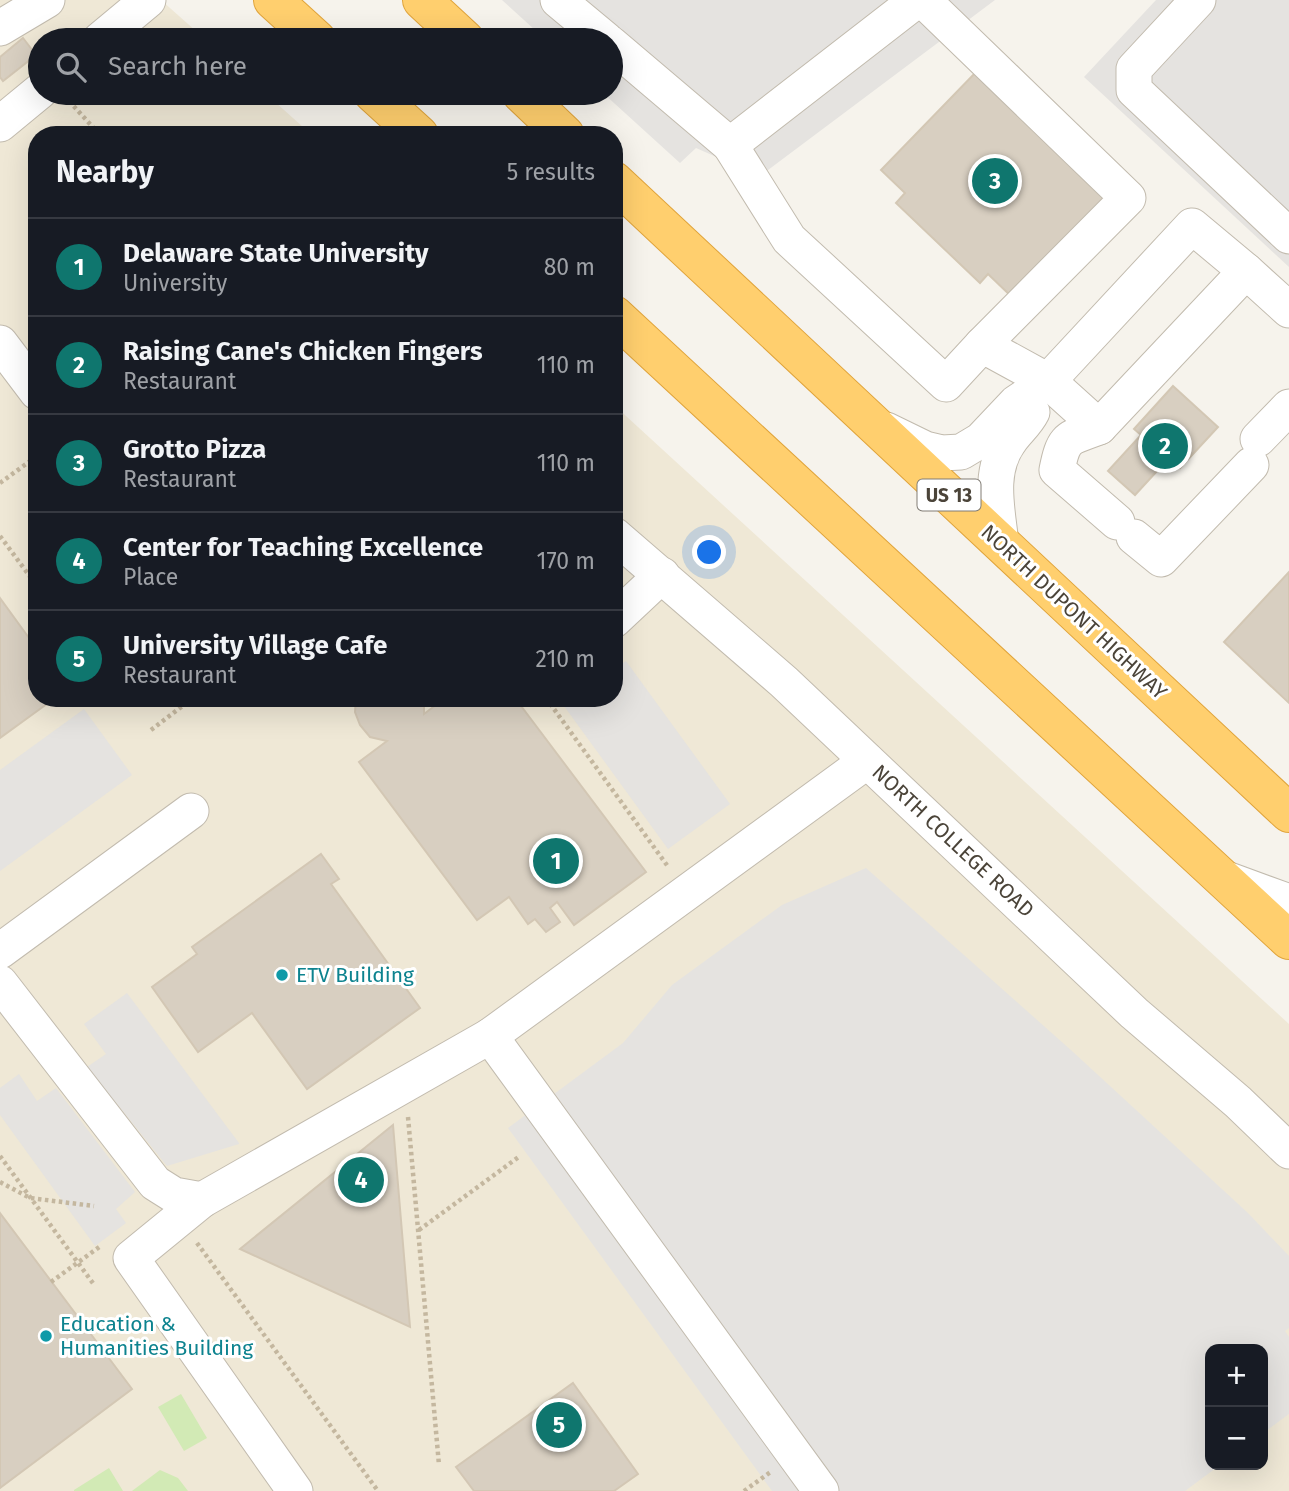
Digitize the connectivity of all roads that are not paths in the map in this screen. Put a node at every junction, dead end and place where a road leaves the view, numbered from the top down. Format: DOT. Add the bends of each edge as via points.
graph roads {
  1 [pos="47,0"];
  2 [pos="148,0"];
  3 [pos="273,0"];
  4 [pos="422,0"];
  5 [pos="558,0"];
  6 [pos="917,0"];
  7 [pos="923,0"];
  8 [pos="1198,0"];
  9 [pos="0,27"];
  10 [pos="114,28"];
  11 [pos="304,28"];
  12 [pos="452,28"];
  13 [pos="592,28"];
  14 [pos="623,54"];
  15 [pos="37,105"];
  16 [pos="386,105"];
  17 [pos="534,105"];
  18 [pos="4,125"];
  19 [pos="409,126"];
  20 [pos="556,126"];
  21 [pos="730,145"];
  22 [pos="623,189"];
  23 [pos="1289,236"];
  24 [pos="1247,271"];
  25 [pos="1289,310"];
  26 [pos="623,323"];
  27 [pos="0,343"];
  28 [pos="982,345"];
  29 [pos="28,380"];
  30 [pos="1048,381"];
  31 [pos="1289,407"];
  32 [pos="873,424"];
  33 [pos="1099,427"];
  34 [pos="1261,446"];
  35 [pos="623,542"];
  36 [pos="1000,542"];
  37 [pos="662,575"];
  38 [pos="623,612"];
  39 [pos="867,761"];
  40 [pos="191,811"];
  41 [pos="1288,811"];
  42 [pos="1222,878"];
  43 [pos="1289,902"];
  44 [pos="1289,940"];
  45 [pos="0,951"];
  46 [pos="0,983"];
  47 [pos="490,1036"];
  48 [pos="1289,1151"];
  49 [pos="202,1200"];
  50 [pos="295,1491"];
  51 [pos="821,1491"];
  1 -- 9 [label="street"];
  2 -- 10 [label="street"];
  3 -- 11 [label="highway"];
  4 -- 12 [label="highway"];
  5 -- 13 [label="street"];
  6 -- 21 [label="street"];
  7 -- 28 [label="street" via="1128,198"];
  8 -- 23 [label="street" via="1134,69 1134,90"];
  14 -- 21 [label="street"];
  15 -- 18 [label="street"];
  16 -- 19 [label="highway"];
  17 -- 20 [label="highway"];
  21 -- 28 [label="street" via="789,239 946,384"];
  22 -- 32 [label="highway, NORTH DUPONT HIGHWAY / US 13"];
  24 -- 25 [label="street"];
  24 -- 30 [label="street" via="1192,226"];
  24 -- 33 [label="street"];
  26 -- 42 [label="highway"];
  27 -- 29 [label="street"];
  28 -- 30 [label="street"];
  30 -- 32 [label="street" via="961,452 925,449"];
  30 -- 33 [label="street"];
  30 -- 36 [label="street" via="1030,417 998,461 994,489"];
  31 -- 34 [label="street"];
  32 -- 36 [label="highway, NORTH DUPONT HIGHWAY / US 13"];
  33 -- 34 [label="street" via="1069,438 1062,446 1130,524 1160,541"];
  35 -- 37 [label="street, NORTH COLLEGE ROAD"];
  36 -- 41 [label="highway, NORTH DUPONT HIGHWAY / US 13"];
  37 -- 38 [label="street"];
  37 -- 39 [label="street, NORTH COLLEGE ROAD"];
  39 -- 47 [label="street"];
  39 -- 48 [label="street, NORTH COLLEGE ROAD"];
  40 -- 45 [label="street"];
  42 -- 43 [label="street"];
  42 -- 44 [label="highway"];
  46 -- 49 [label="street" via="155,1184 174,1195"];
  47 -- 49 [label="street"];
  47 -- 51 [label="street"];
  49 -- 50 [label="street" via="131,1258"];
}
